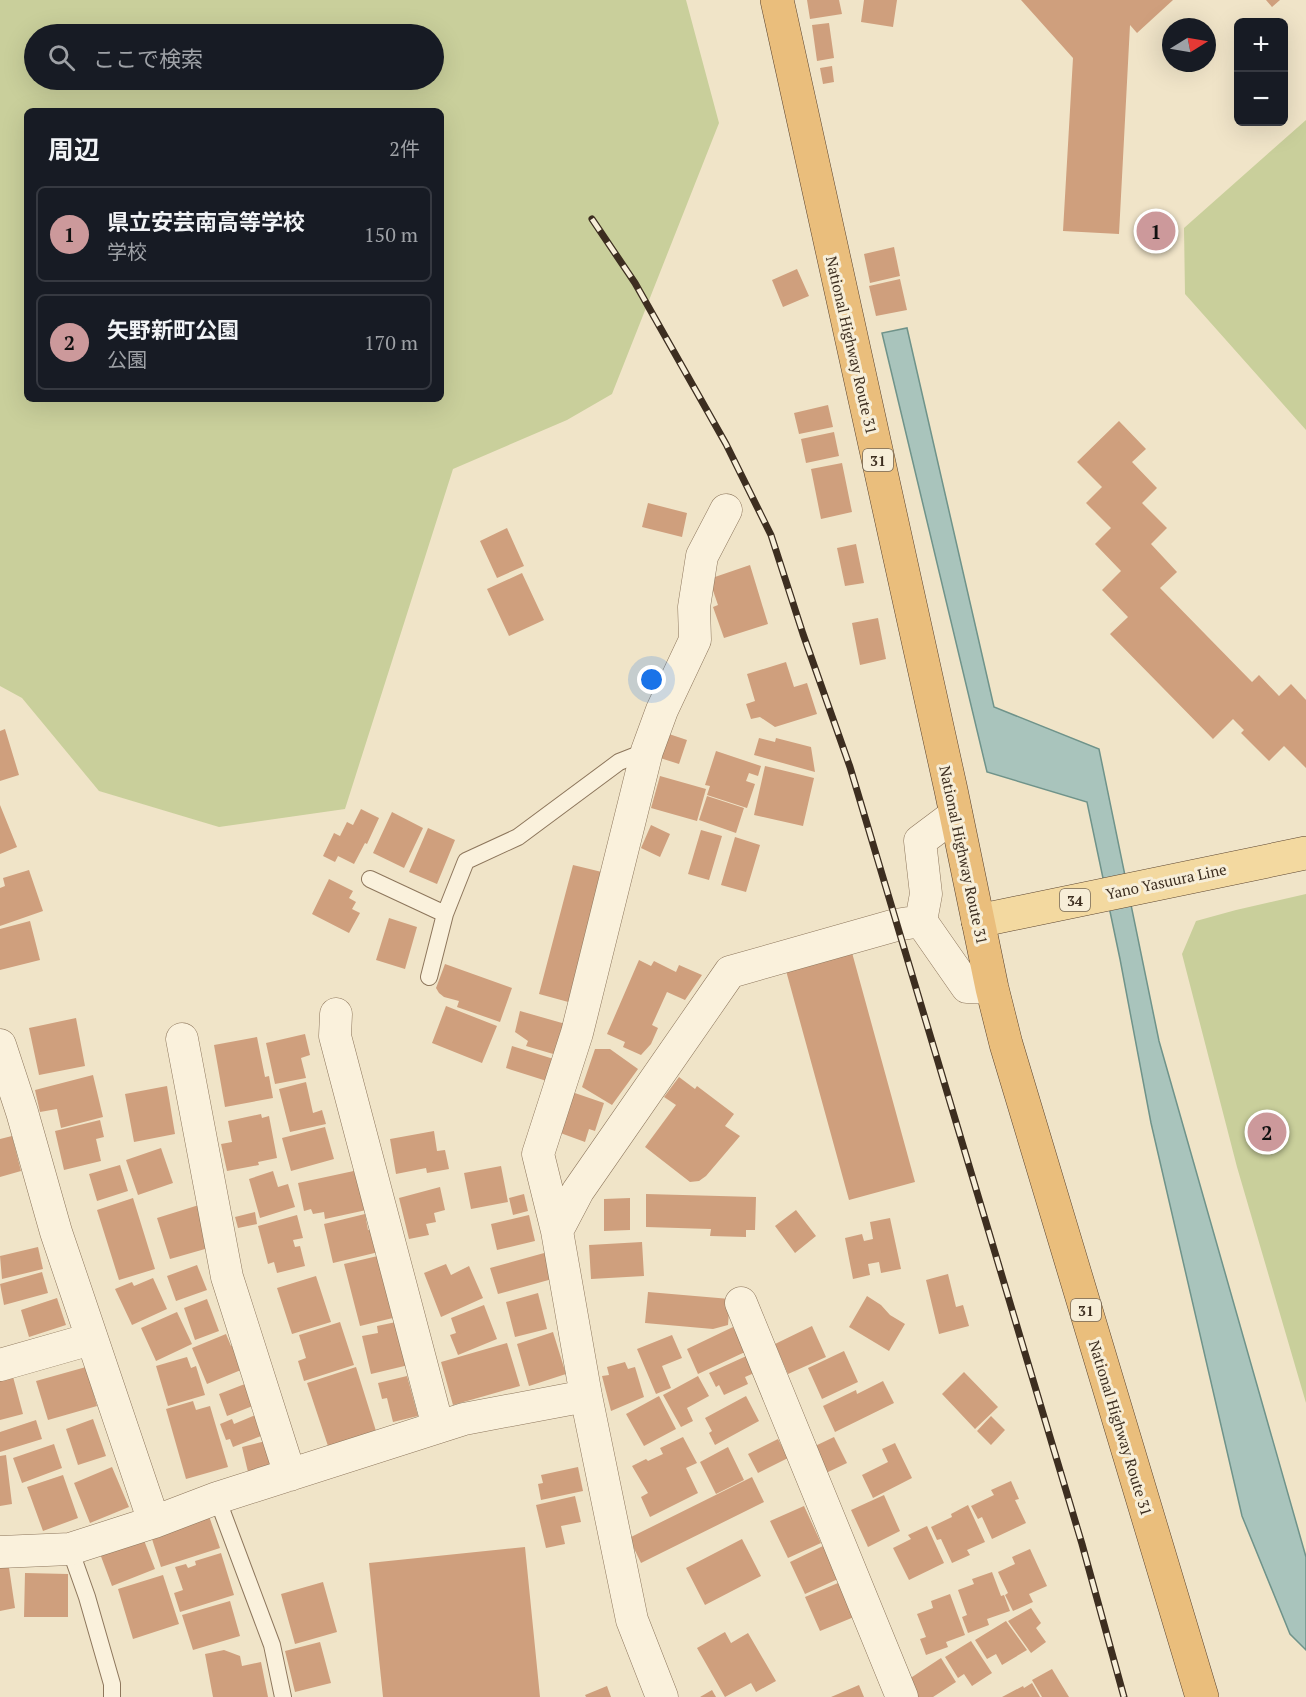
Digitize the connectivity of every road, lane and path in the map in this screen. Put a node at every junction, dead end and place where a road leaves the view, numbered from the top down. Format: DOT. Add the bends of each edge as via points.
graph roads {
  1 [pos="777,0"];
  2 [pos="726,510"];
  3 [pos="647,751"];
  4 [pos="956,814"];
  5 [pos="1306,842"];
  6 [pos="1306,852"];
  7 [pos="1249,864"];
  8 [pos="370,879"];
  9 [pos="445,914"];
  10 [pos="992,918"];
  11 [pos="921,921"];
  12 [pos="429,977"];
  13 [pos="992,988"];
  14 [pos="336,1014"];
  15 [pos="182,1038"];
  16 [pos="0,1045"];
  17 [pos="11,1115"];
  18 [pos="557,1231"];
  19 [pos="741,1303"];
  20 [pos="91,1339"];
  21 [pos="0,1365"];
  22 [pos="586,1396"];
  23 [pos="438,1427"];
  24 [pos="290,1474"];
  25 [pos="217,1498"];
  26 [pos="154,1522"];
  27 [pos="70,1549"];
  28 [pos="0,1552"];
  29 [pos="112,1697"];
  30 [pos="283,1697"];
  31 [pos="662,1697"];
  32 [pos="902,1697"];
  33 [pos="1202,1697"];
  1 -- 4 [label="highway, National Highway Route 31 / 31"];
  2 -- 3 [label="street" via="702,556 694,607 695,640"];
  3 -- 9 [label="lane" via="619,762 518,837 466,861"];
  3 -- 18 [label="street" via="578,1034 538,1154"];
  4 -- 10 [label="highway, National Highway Route 31 / 31"];
  4 -- 11 [label="street" via="920,841 926,894"];
  5 -- 7 [label="main road, Yano Yasuura Line / 34"];
  6 -- 7 [label="main road, Yano Yasuura Line / 34"];
  7 -- 10 [label="main road, Yano Yasuura Line / 34"];
  8 -- 9 [label="lane"];
  9 -- 12 [label="lane"];
  10 -- 13 [label="highway, National Highway Route 31 / 31"];
  11 -- 13 [label="street" via="966,987"];
  11 -- 18 [label="street" via="730,972 579,1191"];
  13 -- 33 [label="highway, National Highway Route 31 / 31"];
  14 -- 23 [label="street" via="336,1036"];
  15 -- 24 [label="street" via="227,1277"];
  16 -- 17 [label="street"];
  17 -- 20 [label="street" via="56,1232"];
  18 -- 22 [label="street"];
  19 -- 32 [label="street"];
  20 -- 21 [label="street"];
  20 -- 26 [label="street"];
  22 -- 23 [label="street"];
  22 -- 31 [label="street" via="632,1620"];
  23 -- 24 [label="street"];
  24 -- 25 [label="street"];
  25 -- 26 [label="street"];
  25 -- 30 [label="lane" via="272,1645"];
  26 -- 27 [label="street"];
  27 -- 28 [label="street"];
  27 -- 29 [label="lane" via="112,1684"];
}
